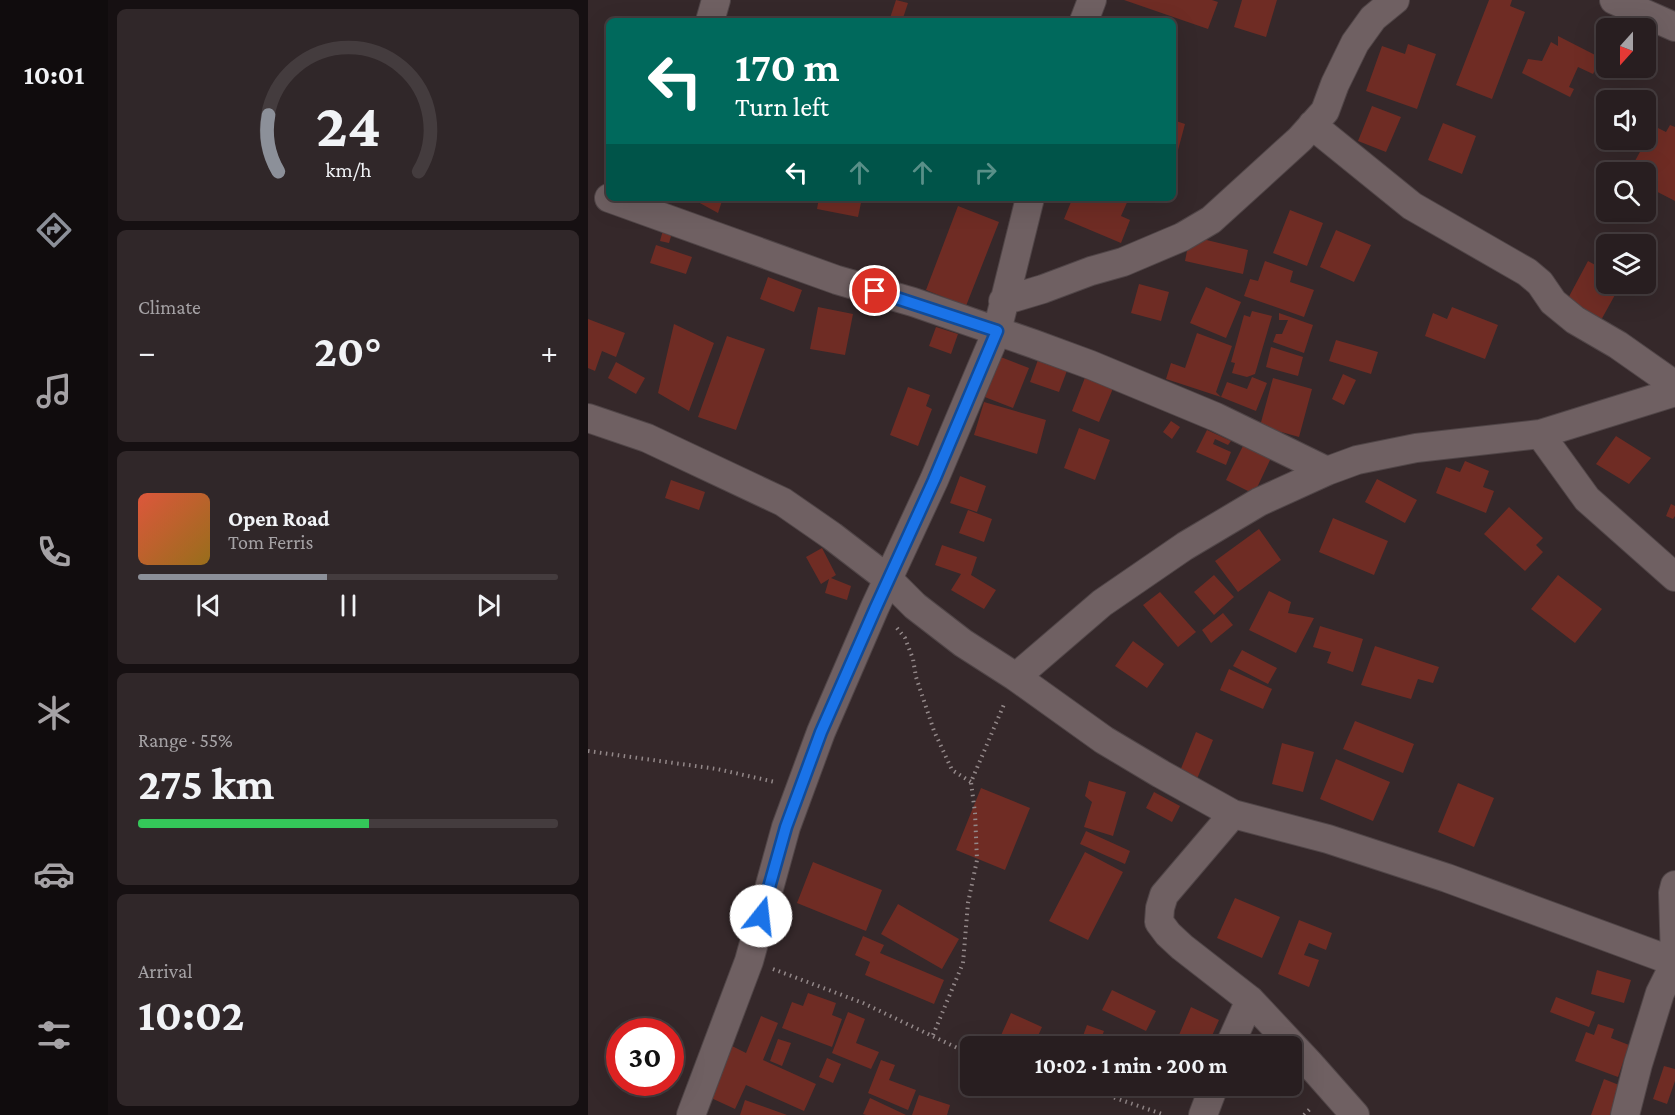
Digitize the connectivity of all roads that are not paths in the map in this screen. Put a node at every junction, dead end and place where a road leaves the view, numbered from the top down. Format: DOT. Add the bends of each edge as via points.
graph roads {
  1 [pos="716,0"];
  2 [pos="1092,0"];
  3 [pos="1395,0"];
  4 [pos="1614,0"];
  5 [pos="711,18"];
  6 [pos="1085,18"];
  7 [pos="1675,27"];
  8 [pos="1312,125"];
  9 [pos="588,189"];
  10 [pos="606,197"];
  11 [pos="626,201"];
  12 [pos="1029,201"];
  13 [pos="654,206"];
  14 [pos="1003,301"];
  15 [pos="997,331"];
  16 [pos="1675,385"];
  17 [pos="1675,392"];
  18 [pos="588,418"];
  19 [pos="1540,434"];
  20 [pos="1327,471"];
  21 [pos="1675,577"];
  22 [pos="888,579"];
  23 [pos="1016,677"];
  24 [pos="1233,814"];
  25 [pos="1675,885"];
  26 [pos="1675,961"];
  27 [pos="1250,1000"];
  28 [pos="1234,1036"];
  29 [pos="1210,1096"];
  30 [pos="691,1115"];
  31 [pos="1203,1115"];
  32 [pos="1355,1115"];
  33 [pos="1625,1115"];
  1 -- 5 [label="street"];
  2 -- 6 [label="street"];
  3 -- 8 [label="street" via="1373,18 1355,43 1325,111"];
  4 -- 7 [label="street"];
  8 -- 14 [label="street" via="1211,220 1182,237 1123,262"];
  8 -- 16 [label="street" via="1412,206 1527,272 1575,320"];
  9 -- 10 [label="street"];
  11 -- 13 [label="street"];
  12 -- 14 [label="street"];
  13 -- 15 [label="street" via="837,280"];
  14 -- 15 [label="street"];
  15 -- 20 [label="street" via="1216,417"];
  15 -- 22 [label="street"];
  17 -- 19 [label="street"];
  18 -- 22 [label="street" via="646,438 783,502"];
  19 -- 20 [label="street" via="1416,447"];
  19 -- 21 [label="street" via="1587,499"];
  20 -- 23 [label="street" via="1260,502 1185,546 1102,603"];
  22 -- 23 [label="street" via="915,606 963,643"];
  22 -- 30 [label="street" via="799,788 749,961"];
  23 -- 24 [label="street" via="1104,740"];
  24 -- 26 [label="street" via="1328,839 1447,878"];
  24 -- 27 [label="street" via="1164,895 1159,922 1182,947"];
  25 -- 26 [label="street"];
  26 -- 33 [label="street" via="1660,993"];
  27 -- 28 [label="street"];
  27 -- 32 [label="street"];
  29 -- 31 [label="street"];
}
